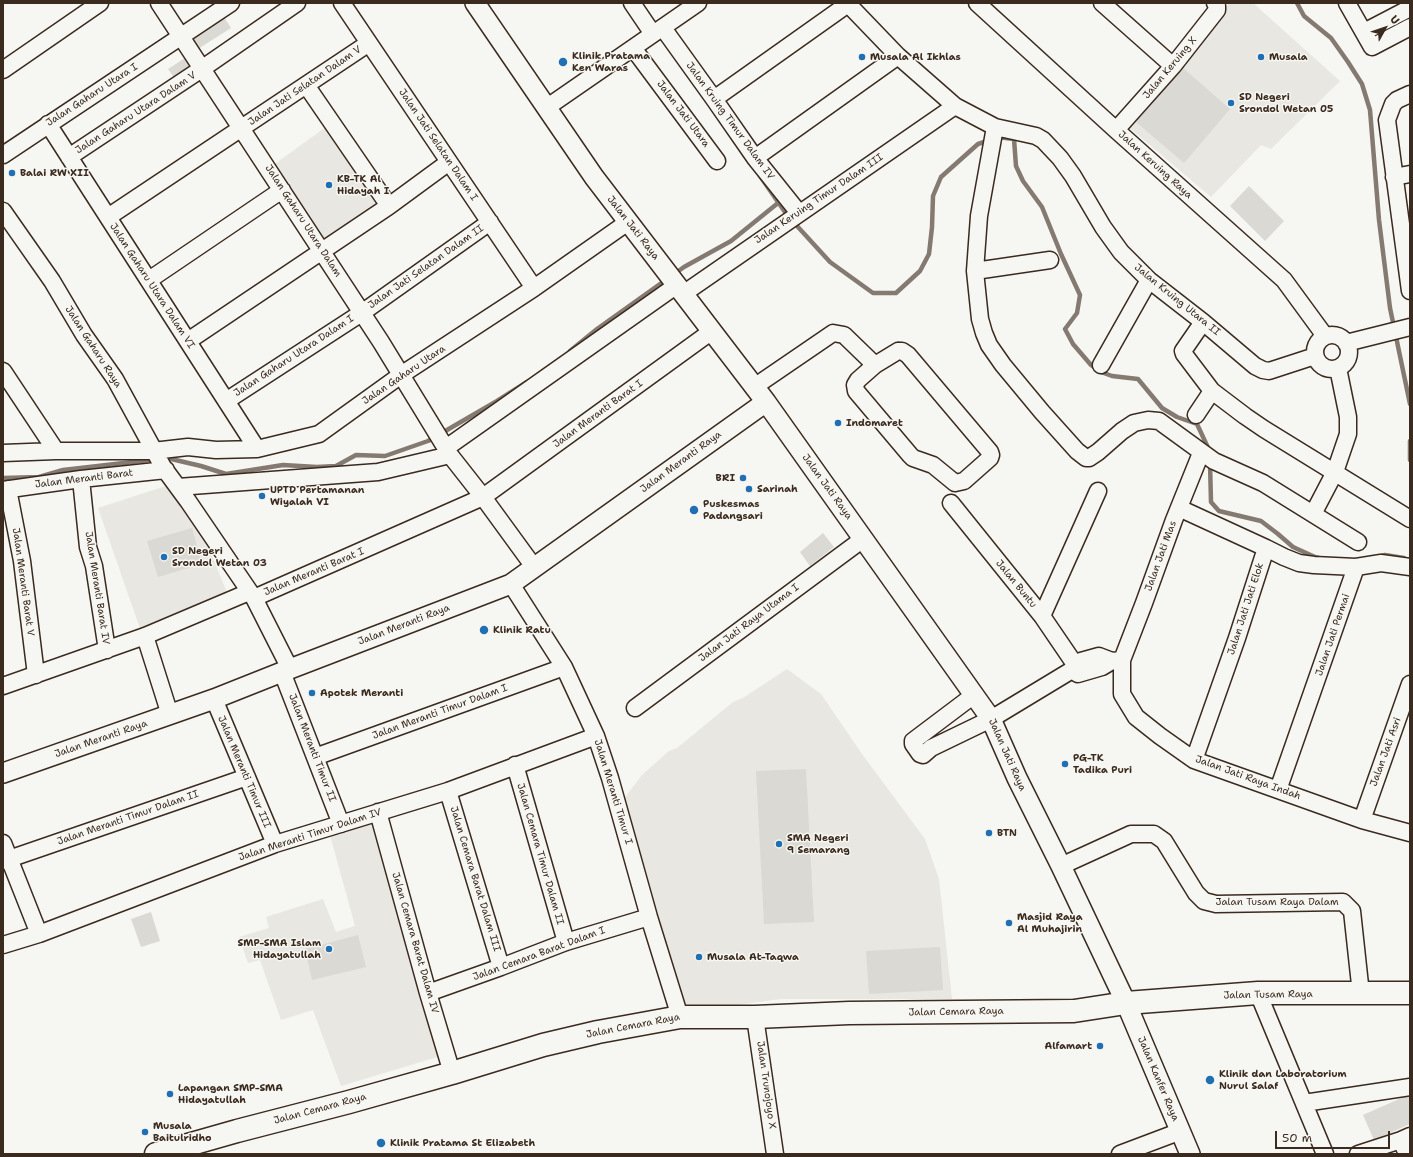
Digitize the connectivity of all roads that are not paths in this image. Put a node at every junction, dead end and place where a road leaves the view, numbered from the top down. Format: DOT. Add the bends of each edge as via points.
graph roads {
  1 [pos="100,3"];
  2 [pos="159,3"];
  3 [pos="231,3"];
  4 [pos="297,3"];
  5 [pos="342,3"];
  6 [pos="474,3"];
  7 [pos="632,3"];
  8 [pos="698,3"];
  9 [pos="977,3"];
  10 [pos="1102,3"];
  11 [pos="1215,3"];
  12 [pos="1347,3"];
  13 [pos="847,4"];
  14 [pos="1410,8"];
  15 [pos="1410,27"];
  16 [pos="658,31"];
  17 [pos="1364,32"];
  18 [pos="181,37"];
  19 [pos="369,43"];
  20 [pos="633,48"];
  21 [pos="898,56"];
  22 [pos="1173,66"];
  23 [pos="202,68"];
  24 [pos="3,70"];
  25 [pos="306,85"];
  26 [pos="1410,94"];
  27 [pos="714,99"];
  28 [pos="955,106"];
  29 [pos="546,108"];
  30 [pos="48,124"];
  31 [pos="242,129"];
  32 [pos="1116,130"];
  33 [pos="994,133"];
  34 [pos="3,155"];
  35 [pos="69,157"];
  36 [pos="755,158"];
  37 [pos="717,161"];
  38 [pos="449,162"];
  39 [pos="1410,174"];
  40 [pos="1394,177"];
  41 [pos="282,190"];
  42 [pos="389,206"];
  43 [pos="3,211"];
  44 [pos="108,217"];
  45 [pos="794,217"];
  46 [pos="490,222"];
  47 [pos="628,222"];
  48 [pos="322,250"];
  49 [pos="1407,251"];
  50 [pos="1050,260"];
  51 [pos="976,271"];
  52 [pos="149,280"];
  53 [pos="1149,280"];
  54 [pos="675,283"];
  55 [pos="534,288"];
  56 [pos="1410,291"];
  57 [pos="362,312"];
  58 [pos="1203,322"];
  59 [pos="1408,328"];
  60 [pos="712,331"];
  61 [pos="188,341"];
  62 [pos="1318,345"];
  63 [pos="1347,346"];
  64 [pos="1101,365"];
  65 [pos="875,366"];
  66 [pos="1335,369"];
  67 [pos="3,371"];
  68 [pos="401,375"];
  69 [pos="754,387"];
  70 [pos="1212,391"];
  71 [pos="226,401"];
  72 [pos="766,402"];
  73 [pos="1196,415"];
  74 [pos="446,448"];
  75 [pos="257,449"];
  76 [pos="56,451"];
  77 [pos="154,452"];
  78 [pos="3,453"];
  79 [pos="1206,456"];
  80 [pos="164,469"];
  81 [pos="1335,472"];
  82 [pos="81,479"];
  83 [pos="178,487"];
  84 [pos="6,490"];
  85 [pos="1098,491"];
  86 [pos="483,497"];
  87 [pos="951,503"];
  88 [pos="1179,508"];
  89 [pos="1313,514"];
  90 [pos="1410,519"];
  91 [pos="863,539"];
  92 [pos="1358,542"];
  93 [pos="1266,548"];
  94 [pos="534,567"];
  95 [pos="1356,567"];
  96 [pos="1410,567"];
  97 [pos="511,584"];
  98 [pos="251,595"];
  99 [pos="1042,616"];
  100 [pos="145,636"];
  101 [pos="107,650"];
  102 [pos="1117,660"];
  103 [pos="1073,666"];
  104 [pos="564,668"];
  105 [pos="286,670"];
  106 [pos="36,675"];
  107 [pos="1410,684"];
  108 [pos="3,686"];
  109 [pos="974,694"];
  110 [pos="214,700"];
  111 [pos="635,708"];
  112 [pos="170,715"];
  113 [pos="992,719"];
  114 [pos="596,736"];
  115 [pos="315,757"];
  116 [pos="1194,760"];
  117 [pos="515,765"];
  118 [pos="3,773"];
  119 [pos="247,777"];
  120 [pos="1278,790"];
  121 [pos="448,791"];
  122 [pos="378,812"];
  123 [pos="1362,820"];
  124 [pos="341,824"];
  125 [pos="1410,833"];
  126 [pos="3,843"];
  127 [pos="275,844"];
  128 [pos="6,860"];
  129 [pos="1061,866"];
  130 [pos="649,917"];
  131 [pos="39,934"];
  132 [pos="566,942"];
  133 [pos="3,946"];
  134 [pos="501,967"];
  135 [pos="428,993"];
  136 [pos="1258,993"];
  137 [pos="1410,993"];
  138 [pos="1361,994"];
  139 [pos="1126,1003"];
  140 [pos="680,1016"];
  141 [pos="755,1017"];
  142 [pos="452,1074"];
  143 [pos="1410,1087"];
  144 [pos="1304,1103"];
  145 [pos="1181,1131"];
  146 [pos="1406,1144"];
  147 [pos="158,1154"];
  148 [pos="775,1154"];
  149 [pos="1120,1154"];
  150 [pos="1190,1154"];
  151 [pos="1325,1154"];
  152 [pos="1358,1154"];
  1 -- 24 [label="street"];
  2 -- 18 [label="street, Jalan Gaharu Utara Dalam"];
  3 -- 18 [label="street, Jalan Gaharu Utara I"];
  4 -- 23 [label="street, Jalan Gaharu Utara Dalam V"];
  5 -- 19 [label="street, Jalan Jati Selatan Dalam I"];
  6 -- 29 [label="street, Jalan Jati Raya"];
  7 -- 16 [label="street, Jalan Kruing Timur Dalam IV"];
  8 -- 16 [label="street"];
  9 -- 32 [label="street, Jalan Keruing Raya"];
  10 -- 22 [label="street"];
  11 -- 22 [label="street, Jalan Keruing X" via="1217,10"];
  12 -- 17 [label="street"];
  13 -- 21 [label="street, Jalan Kruing Utara II"];
  13 -- 27 [label="street"];
  14 -- 17 [label="street"];
  15 -- 17 [label="street" via="1372,47"];
  16 -- 20 [label="street"];
  16 -- 27 [label="street, Jalan Kruing Timur Dalam IV"];
  18 -- 23 [label="street, Jalan Gaharu Utara Dalam"];
  18 -- 30 [label="street, Jalan Gaharu Utara I"];
  19 -- 25 [label="street, Jalan Jati Selatan Dalam V"];
  19 -- 38 [label="street, Jalan Jati Selatan Dalam I"];
  20 -- 29 [label="street"];
  20 -- 37 [label="street, Jalan Jati Utara"];
  21 -- 28 [label="street, Jalan Kruing Utara II"];
  21 -- 36 [label="street"];
  22 -- 32 [label="street, Jalan Keruing X"];
  23 -- 31 [label="street, Jalan Gaharu Utara Dalam"];
  23 -- 35 [label="street, Jalan Gaharu Utara Dalam V"];
  25 -- 31 [label="street, Jalan Jati Selatan Dalam V"];
  25 -- 42 [label="street"];
  26 -- 40 [label="street" via="1393,104 1387,120"];
  27 -- 36 [label="street, Jalan Kruing Timur Dalam IV"];
  28 -- 33 [label="street, Jalan Kruing Utara II"];
  28 -- 45 [label="street, Jalan Keruing Timur Dalam III"];
  29 -- 47 [label="street, Jalan Jati Raya"];
  30 -- 34 [label="street, Jalan Gaharu Utara I"];
  30 -- 35 [label="street, Jalan Gaharu Utara Dalam VI"];
  31 -- 41 [label="street, Jalan Gaharu Utara Dalam"];
  31 -- 44 [label="street, Jalan Jati Selatan Dalam V"];
  32 -- 62 [label="street, Jalan Keruing Raya" via="1284,280 1310,315"];
  33 -- 51 [label="street" via="979,216"];
  33 -- 53 [label="street, Jalan Kruing Utara II" via="1036,136 1043,140 1072,176 1111,239"];
  35 -- 44 [label="street, Jalan Gaharu Utara Dalam VI"];
  36 -- 45 [label="street, Jalan Kruing Timur Dalam IV"];
  38 -- 42 [label="street"];
  38 -- 46 [label="street, Jalan Jati Selatan Dalam I"];
  39 -- 40 [label="street"];
  40 -- 49 [label="street"];
  41 -- 48 [label="street, Jalan Gaharu Utara Dalam"];
  41 -- 52 [label="street"];
  42 -- 48 [label="street"];
  43 -- 77 [label="street, Jalan Gaharu Raya" via="115,379"];
  44 -- 52 [label="street, Jalan Gaharu Utara Dalam VI"];
  45 -- 54 [label="street, Jalan Keruing Timur Dalam III"];
  46 -- 55 [label="street, Jalan Jati Selatan Dalam I"];
  46 -- 57 [label="street, Jalan Jati Selatan Dalam II"];
  47 -- 54 [label="street, Jalan Jati Raya"];
  47 -- 55 [label="street, Jalan Gaharu Utara"];
  48 -- 57 [label="street, Jalan Gaharu Utara Dalam"];
  48 -- 61 [label="street"];
  49 -- 56 [label="street"];
  50 -- 51 [label="street"];
  51 -- 79 [label="street" via="980,319 989,345 1024,391 1084,458 1098,452 1127,427 1148,420 1164,424"];
  52 -- 61 [label="street, Jalan Gaharu Utara Dalam VI"];
  53 -- 58 [label="street, Jalan Kruing Utara II"];
  53 -- 64 [label="street"];
  54 -- 60 [label="street, Jalan Jati Raya"];
  54 -- 74 [label="street, Jalan Keruing Timur Dalam III"];
  55 -- 68 [label="street, Jalan Gaharu Utara"];
  57 -- 68 [label="street, Jalan Gaharu Utara Dalam"];
  57 -- 71 [label="street, Jalan Gaharu Utara Dalam I"];
  58 -- 62 [label="street, Jalan Kruing Utara II" via="1261,369 1269,371 1292,364"];
  58 -- 70 [label="street" via="1183,351"];
  59 -- 63 [label="street"];
  60 -- 69 [label="street, Jalan Jati Raya"];
  60 -- 86 [label="street, Jalan Meranti Barat I"];
  61 -- 71 [label="street, Jalan Gaharu Utara Dalam VI"];
  62 -- 63 [label="street" via="1331,334 1342,338"];
  62 -- 66 [label="street" via="1321,366"];
  63 -- 66 [label="street" via="1347,360"];
  65 -- 65 [label="street" via="855,383 854,388 913,458 929,463 953,482 958,483 964,481 990,458 990,452 908,355 898,351"];
  65 -- 69 [label="street" via="844,335 833,333"];
  66 -- 81 [label="street" via="1348,418 1348,434"];
  67 -- 76 [label="street"];
  68 -- 74 [label="street, Jalan Gaharu Utara Dalam"];
  68 -- 75 [label="street, Jalan Gaharu Utara" via="319,434"];
  69 -- 72 [label="street, Jalan Jati Raya"];
  70 -- 73 [label="street"];
  70 -- 81 [label="street" via="1252,421"];
  71 -- 75 [label="street, Jalan Gaharu Utara Dalam VI"];
  72 -- 91 [label="street, Jalan Jati Raya"];
  72 -- 94 [label="street, Jalan Meranti Raya"];
  74 -- 83 [label="street" via="378,472"];
  74 -- 86 [label="street"];
  75 -- 77 [label="street, Jalan Gaharu Utara" via="216,450 188,447"];
  76 -- 77 [label="street, Jalan Gaharu Utara"];
  76 -- 78 [label="street, Jalan Gaharu Utara"];
  77 -- 80 [label="street, Jalan Gaharu Raya"];
  79 -- 88 [label="street, Jalan Jati Mas"];
  79 -- 89 [label="street" via="1263,483"];
  80 -- 82 [label="street, Jalan Meranti Barat"];
  80 -- 83 [label="street, Jalan Gaharu Raya"];
  81 -- 89 [label="street"];
  81 -- 90 [label="street"];
  82 -- 84 [label="street, Jalan Meranti Barat"];
  82 -- 101 [label="street, Jalan Meranti Barat IV" via="88,547 94,566"];
  83 -- 98 [label="street, Jalan Gaharu Raya"];
  84 -- 106 [label="street, Jalan Meranti Barat V" via="22,561"];
  85 -- 99 [label="street"];
  86 -- 94 [label="street"];
  86 -- 98 [label="street, Jalan Meranti Barat I"];
  87 -- 99 [label="street, Jalan Buntu"];
  88 -- 93 [label="street"];
  88 -- 102 [label="street, Jalan Jati Mas" via="1144,604"];
  89 -- 92 [label="street"];
  91 -- 109 [label="street, Jalan Jati Raya"];
  91 -- 111 [label="street, Jalan Jati Raya Utama I"];
  93 -- 95 [label="street" via="1299,563"];
  93 -- 116 [label="street, Jalan Jati Jati Elok"];
  94 -- 97 [label="street, Jalan Meranti Raya"];
  95 -- 96 [label="street" via="1381,563"];
  95 -- 120 [label="street, Jalan Jati Permai"];
  97 -- 104 [label="street, Jalan Meranti Timur I"];
  97 -- 105 [label="street, Jalan Meranti Raya"];
  98 -- 100 [label="street, Jalan Meranti Barat I"];
  98 -- 105 [label="street, Jalan Gaharu Raya"];
  99 -- 103 [label="street, Jalan Buntu"];
  100 -- 101 [label="street, Jalan Meranti Barat I"];
  100 -- 112 [label="street"];
  101 -- 106 [label="street, Jalan Meranti Barat I"];
  102 -- 103 [label="street" via="1078,674"];
  102 -- 116 [label="street, Jalan Jati Raya Indah" via="1122,694 1136,717"];
  103 -- 113 [label="street"];
  104 -- 114 [label="street, Jalan Meranti Timur I"];
  104 -- 115 [label="street, Jalan Meranti Timur Dalam I"];
  105 -- 110 [label="street, Jalan Meranti Raya"];
  105 -- 115 [label="street, Jalan Meranti Timur II"];
  106 -- 108 [label="street, Jalan Meranti Barat I"];
  107 -- 123 [label="street, Jalan Jati Asri"];
  109 -- 113 [label="street, Jalan Jati Raya"];
  109 -- 113 [label="street" via="913,741 920,754 923,755 931,748"];
  110 -- 112 [label="street, Jalan Meranti Raya"];
  110 -- 119 [label="street, Jalan Meranti Timur III"];
  112 -- 118 [label="street, Jalan Meranti Raya"];
  113 -- 129 [label="street, Jalan Jati Raya" via="1017,778"];
  114 -- 117 [label="street, Jalan Meranti Timur Dalam IV"];
  114 -- 130 [label="street, Jalan Meranti Timur I"];
  115 -- 124 [label="street, Jalan Meranti Timur II"];
  116 -- 120 [label="street, Jalan Jati Raya Indah"];
  117 -- 121 [label="street, Jalan Meranti Timur Dalam IV"];
  117 -- 132 [label="street, Jalan Cemara Timur Dalam II"];
  119 -- 127 [label="street, Jalan Meranti Timur III"];
  119 -- 128 [label="street, Jalan Meranti Timur Dalam II"];
  120 -- 123 [label="street, Jalan Jati Raya Indah"];
  121 -- 122 [label="street, Jalan Meranti Timur Dalam IV"];
  121 -- 134 [label="street, Jalan Cemara Barat Dalam III"];
  122 -- 124 [label="street, Jalan Meranti Timur Dalam IV"];
  122 -- 135 [label="street, Jalan Cemara Barat Dalam IV"];
  123 -- 125 [label="street, Jalan Jati Raya Indah"];
  124 -- 127 [label="street, Jalan Meranti Timur Dalam IV"];
  126 -- 128 [label="street"];
  127 -- 131 [label="street, Jalan Meranti Timur Dalam IV"];
  128 -- 131 [label="street"];
  129 -- 138 [label="street, Jalan Tusam Raya Dalam" via="1131,834 1154,834 1164,841 1196,893 1204,901 1216,904 1342,902 1352,912"];
  129 -- 139 [label="street, Jalan Jati Raya"];
  130 -- 132 [label="street, Jalan Cemara Barat Dalam I"];
  130 -- 140 [label="street, Jalan Meranti Timur I"];
  131 -- 133 [label="street, Jalan Meranti Timur Dalam IV"];
  132 -- 134 [label="street, Jalan Cemara Barat Dalam I"];
  134 -- 135 [label="street, Jalan Cemara Barat Dalam I"];
  135 -- 142 [label="street, Jalan Cemara Barat Dalam IV"];
  136 -- 138 [label="main road, Jalan Tusam Raya"];
  136 -- 139 [label="main road, Jalan Tusam Raya"];
  136 -- 144 [label="street"];
  137 -- 138 [label="main road, Jalan Tusam Raya"];
  139 -- 141 [label="main road, Jalan Cemara Raya" via="1074,1011 849,1013"];
  139 -- 145 [label="street, Jalan Kanfer Raya"];
  140 -- 141 [label="main road, Jalan Cemara Raya"];
  140 -- 142 [label="main road, Jalan Cemara Raya" via="543,1045"];
  141 -- 148 [label="street, Jalan Trunojoyo X"];
  142 -- 147 [label="main road, Jalan Cemara Raya"];
  143 -- 144 [label="street"];
  144 -- 151 [label="street"];
  145 -- 149 [label="street"];
  145 -- 150 [label="street, Jalan Kanfer Raya"];
  146 -- 152 [label="street"];
}
